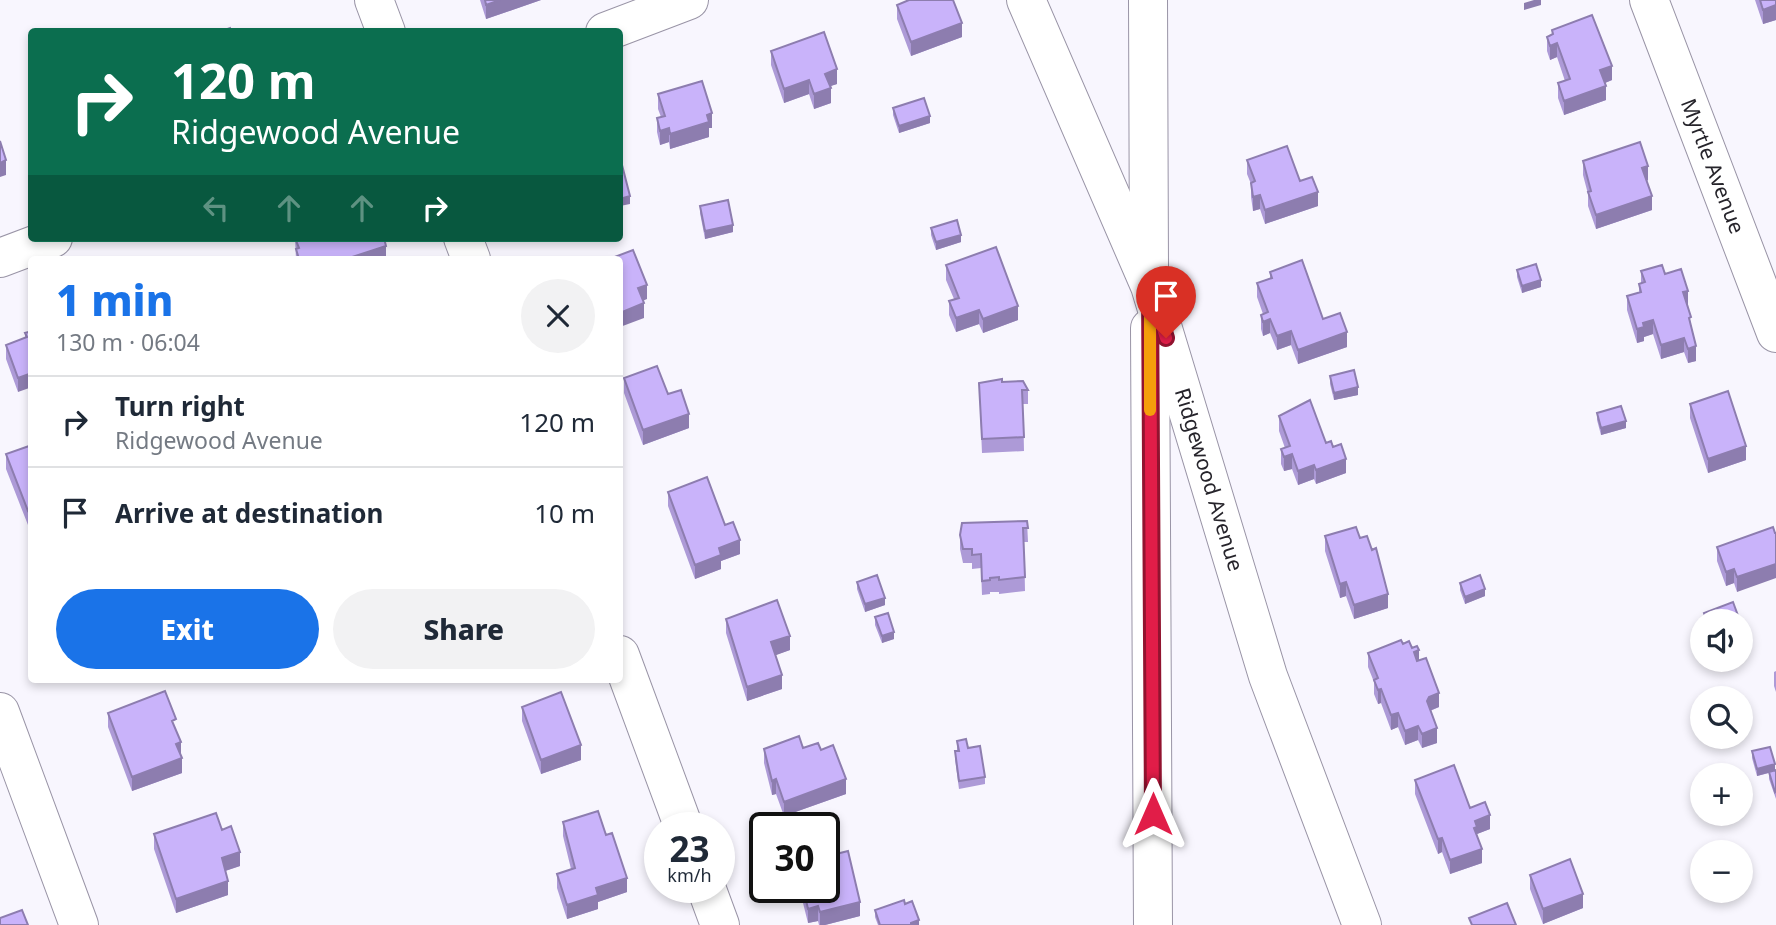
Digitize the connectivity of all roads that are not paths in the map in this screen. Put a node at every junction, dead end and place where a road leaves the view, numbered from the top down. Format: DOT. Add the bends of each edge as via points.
graph roads {
  1 [pos="374,0"];
  2 [pos="689,0"];
  3 [pos="1026,0"];
  4 [pos="1148,0"];
  5 [pos="1648,0"];
  6 [pos="384,28"];
  7 [pos="616,28"];
  8 [pos="42,242"];
  9 [pos="0,258"];
  10 [pos="1150,286"];
  11 [pos="1776,333"];
  12 [pos="623,663"];
  13 [pos="0,712"];
  14 [pos="678,812"];
  15 [pos="712,903"];
  16 [pos="79,925"];
  17 [pos="720,925"];
  18 [pos="1153,925"];
  19 [pos="1362,925"];
  1 -- 6 [label="street"];
  2 -- 7 [label="street"];
  3 -- 10 [label="street, Ridgewood Avenue"];
  4 -- 10 [label="street"];
  5 -- 11 [label="street, Myrtle Avenue"];
  8 -- 9 [label="street"];
  10 -- 18 [label="street"];
  10 -- 19 [label="street, Ridgewood Avenue" via="1268,676"];
  12 -- 14 [label="street"];
  13 -- 16 [label="street"];
  15 -- 17 [label="street"];
}
